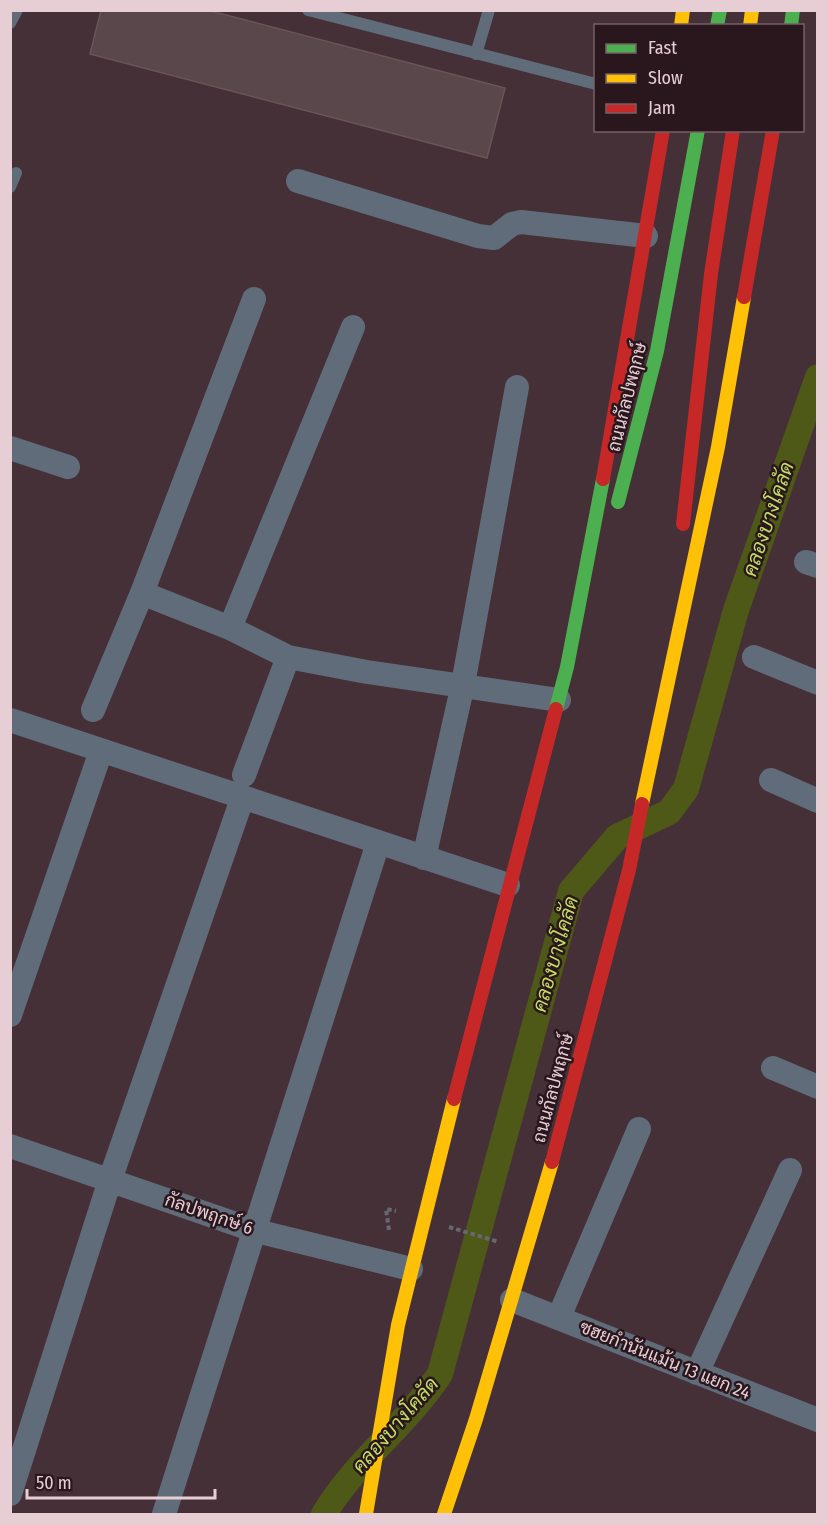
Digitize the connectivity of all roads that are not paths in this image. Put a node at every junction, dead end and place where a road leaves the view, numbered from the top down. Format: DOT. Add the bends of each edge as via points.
graph roads {
  1 [pos="16,10"];
  2 [pos="308,10"];
  3 [pos="489,10"];
  4 [pos="10,23"];
  5 [pos="476,54"];
  6 [pos="594,84"];
  7 [pos="663,132"];
  8 [pos="698,132"];
  9 [pos="734,132"];
  10 [pos="773,132"];
  11 [pos="16,173"];
  12 [pos="298,181"];
  13 [pos="10,187"];
  14 [pos="646,236"];
  15 [pos="254,299"];
  16 [pos="353,327"];
  17 [pos="517,387"];
  18 [pos="10,448"];
  19 [pos="68,467"];
  20 [pos="615,513"];
  21 [pos="682,533"];
  22 [pos="605,546"];
  23 [pos="680,556"];
  24 [pos="141,593"];
  25 [pos="230,628"];
  26 [pos="288,657"];
  27 [pos="754,657"];
  28 [pos="670,664"];
  29 [pos="567,668"];
  30 [pos="818,683"];
  31 [pos="463,684"];
  32 [pos="560,700"];
  33 [pos="93,711"];
  34 [pos="10,720"];
  35 [pos="101,751"];
  36 [pos="771,780"];
  37 [pos="243,787"];
  38 [pos="818,801"];
  39 [pos="378,843"];
  40 [pos="424,858"];
  41 [pos="508,885"];
  42 [pos="10,1015"];
  43 [pos="773,1068"];
  44 [pos="818,1087"];
  45 [pos="639,1129"];
  46 [pos="10,1146"];
  47 [pos="790,1170"];
  48 [pos="111,1180"];
  49 [pos="256,1230"];
  50 [pos="411,1269"];
  51 [pos="512,1300"];
  52 [pos="559,1317"];
  53 [pos="697,1373"];
  54 [pos="818,1420"];
  55 [pos="10,1494"];
  56 [pos="164,1515"];
  57 [pos="366,1515"];
  58 [pos="444,1515"];
  1 -- 4 [label="lane"];
  2 -- 5 [label="lane"];
  3 -- 5 [label="lane"];
  5 -- 6 [label="lane"];
  7 -- 14 [label="main road, ถนนกัลปพฤกษ์"];
  8 -- 20 [label="main road, ถนนกัลปพฤกษ์" via="657,351"];
  9 -- 21 [label="main road" via="702,343"];
  10 -- 28 [label="main road, ถนนกัลปพฤกษ์" via="718,447"];
  11 -- 13 [label="lane"];
  12 -- 14 [label="street" via="478,236 494,238 512,224 522,222"];
  14 -- 29 [label="main road, ถนนกัลปพฤกษ์"];
  15 -- 24 [label="street"];
  16 -- 25 [label="street"];
  17 -- 31 [label="street"];
  18 -- 19 [label="street"];
  22 -- 29 [label="main road, ถนนกัลปพฤกษ์"];
  23 -- 28 [label="main road, ถนนกัลปพฤกษ์"];
  24 -- 25 [label="street"];
  24 -- 33 [label="street"];
  25 -- 26 [label="street"];
  26 -- 31 [label="street"];
  26 -- 37 [label="street"];
  27 -- 30 [label="street"];
  28 -- 51 [label="main road, ถนนกัลปพฤกษ์" via="629,870"];
  29 -- 32 [label="main road, ถนนกัลปพฤกษ์"];
  31 -- 32 [label="street"];
  31 -- 40 [label="street"];
  32 -- 41 [label="main road, ถนนกัลปพฤกษ์"];
  34 -- 35 [label="street"];
  35 -- 37 [label="street"];
  35 -- 42 [label="street"];
  36 -- 38 [label="street"];
  37 -- 39 [label="street"];
  37 -- 48 [label="street"];
  39 -- 40 [label="street"];
  39 -- 49 [label="street"];
  40 -- 41 [label="street"];
  41 -- 50 [label="main road, ถนนกัลปพฤกษ์"];
  43 -- 44 [label="street"];
  45 -- 52 [label="street"];
  46 -- 48 [label="street, กัลปพฤกษ์ 6"];
  47 -- 53 [label="street"];
  48 -- 49 [label="street, กัลปพฤกษ์ 6"];
  48 -- 55 [label="street"];
  49 -- 50 [label="street, กัลปพฤกษ์ 6"];
  49 -- 56 [label="street"];
  50 -- 57 [label="main road, ถนนกัลปพฤกษ์"];
  51 -- 52 [label="street, ซฮยกำนันแม้น 13 แยก 24"];
  51 -- 58 [label="main road, ถนนกัลปพฤกษ์"];
  52 -- 53 [label="street, ซฮยกำนันแม้น 13 แยก 24"];
  53 -- 54 [label="street, ซฮยกำนันแม้น 13 แยก 24"];
}
